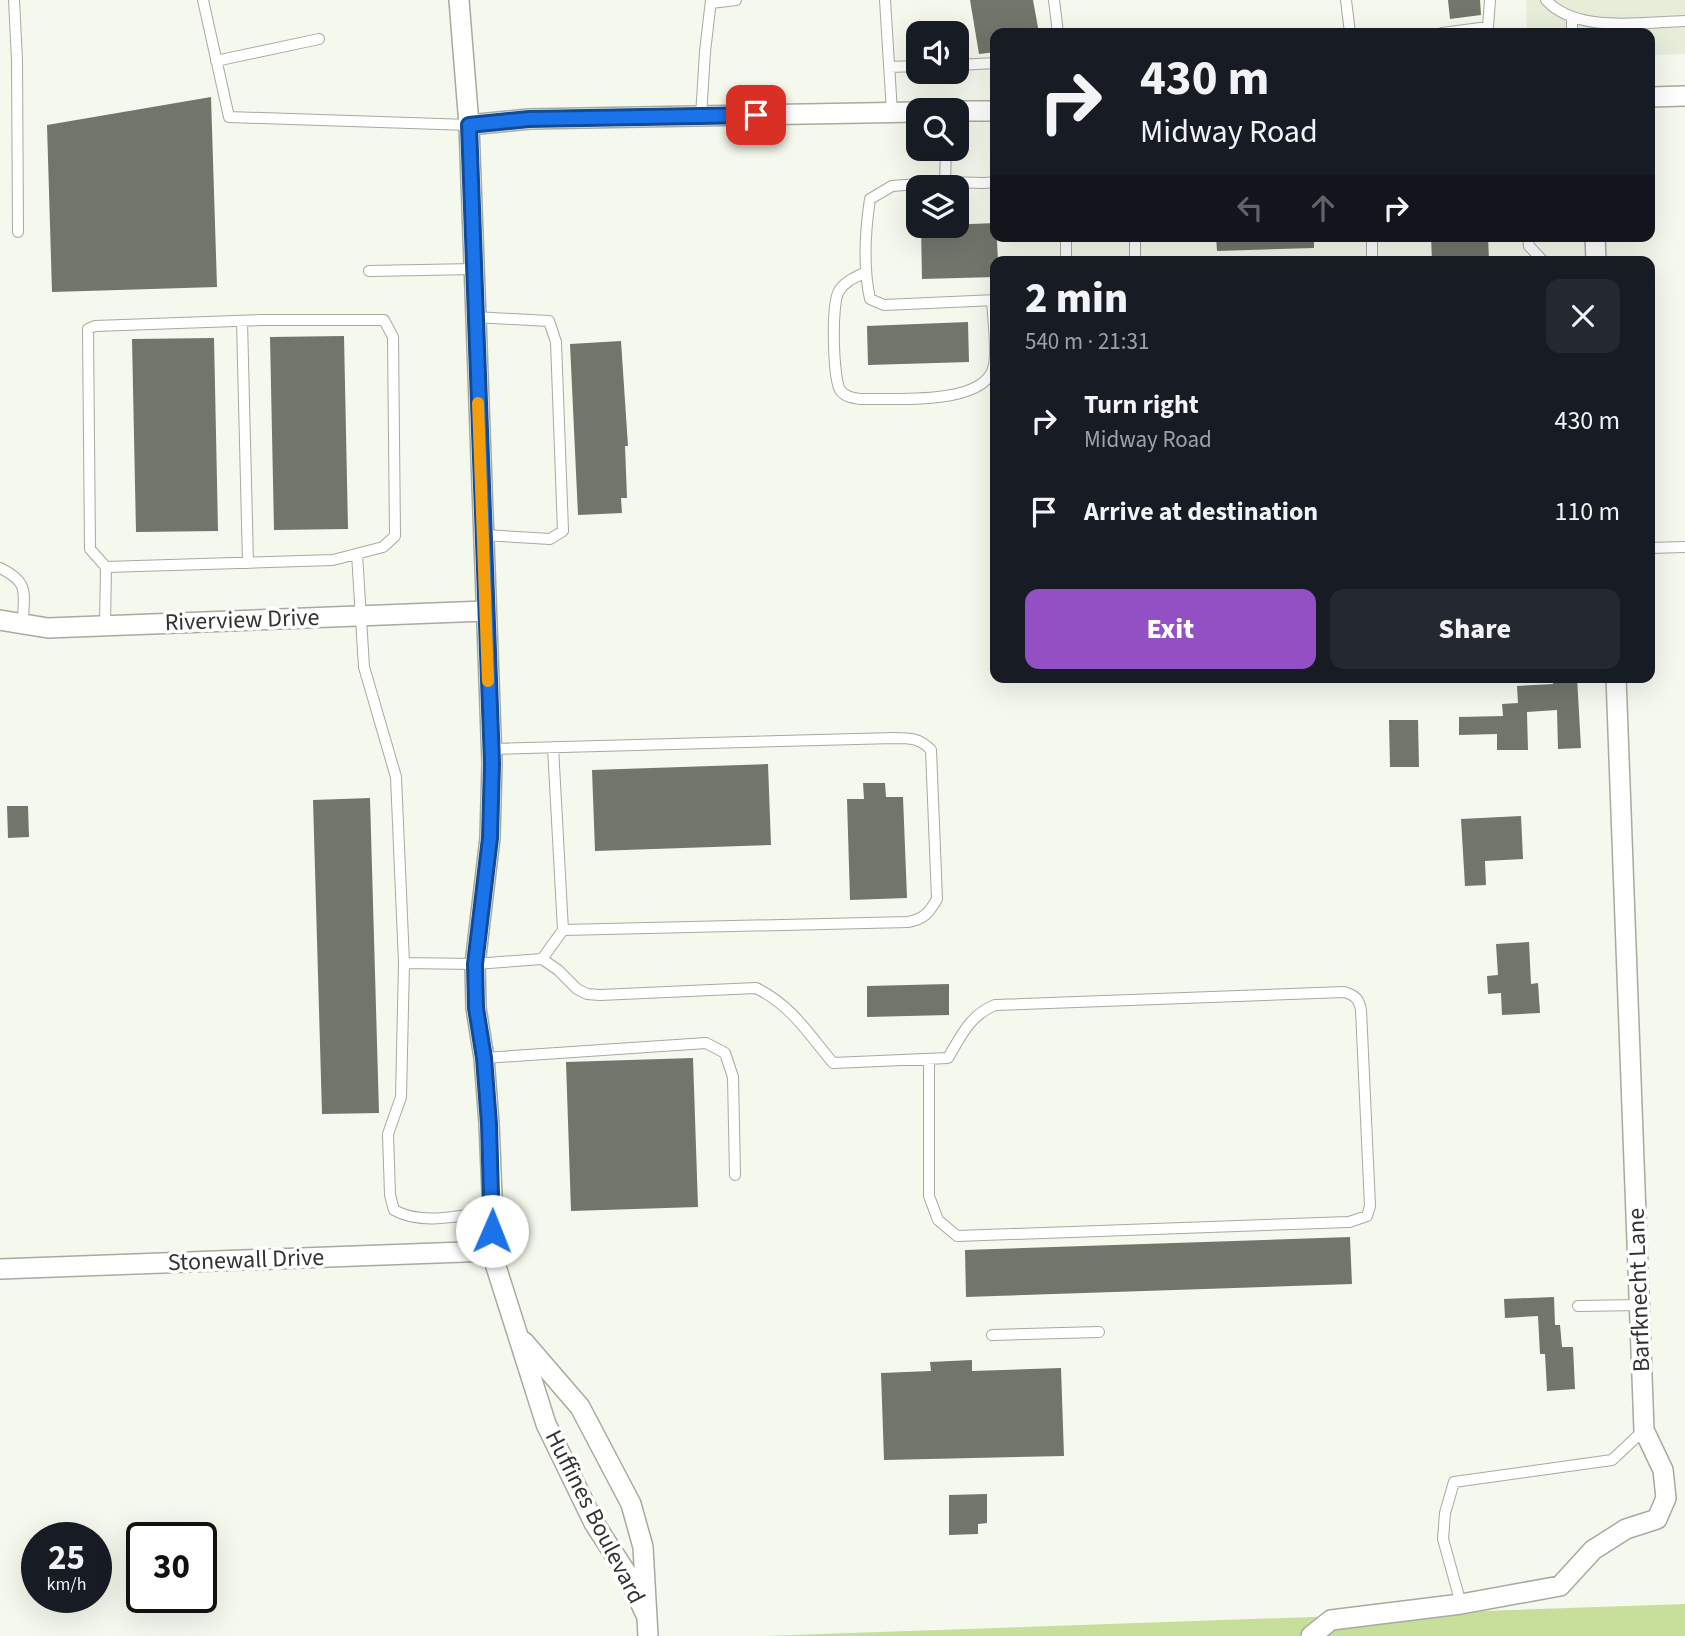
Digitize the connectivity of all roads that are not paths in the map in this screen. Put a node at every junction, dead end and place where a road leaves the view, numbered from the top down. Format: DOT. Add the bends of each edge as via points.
graph roads {
  1 [pos="14,0"];
  2 [pos="203,0"];
  3 [pos="458,0"];
  4 [pos="737,0"];
  5 [pos="886,0"];
  6 [pos="1054,0"];
  7 [pos="1346,0"];
  8 [pos="1490,0"];
  9 [pos="1546,0"];
  10 [pos="711,1"];
  11 [pos="1572,18"];
  12 [pos="1685,21"];
  13 [pos="1057,28"];
  14 [pos="1349,28"];
  15 [pos="1480,28"];
  16 [pos="1572,28"];
  17 [pos="319,39"];
  18 [pos="216,61"];
  19 [pos="990,63"];
  20 [pos="969,64"];
  21 [pos="906,66"];
  22 [pos="889,67"];
  23 [pos="1685,96"];
  24 [pos="1655,97"];
  25 [pos="969,111"];
  26 [pos="990,111"];
  27 [pos="892,112"];
  28 [pos="906,112"];
  29 [pos="701,116"];
  30 [pos="469,125"];
  31 [pos="969,181"];
  32 [pos="990,182"];
  33 [pos="906,185"];
  34 [pos="18,232"];
  35 [pos="1529,242"];
  36 [pos="1538,256"];
  37 [pos="474,269"];
  38 [pos="369,271"];
  39 [pos="866,272"];
  40 [pos="990,300"];
  41 [pos="475,317"];
  42 [pos="242,321"];
  43 [pos="990,374"];
  44 [pos="482,535"];
  45 [pos="1685,547"];
  46 [pos="1655,548"];
  47 [pos="357,554"];
  48 [pos="248,563"];
  49 [pos="106,567"];
  50 [pos="0,568"];
  51 [pos="485,611"];
  52 [pos="361,615"];
  53 [pos="0,620"];
  54 [pos="23,624"];
  55 [pos="105,625"];
  56 [pos="1616,683"];
  57 [pos="553,747"];
  58 [pos="491,749"];
  59 [pos="563,930"];
  60 [pos="542,959"];
  61 [pos="404,964"];
  62 [pos="475,964"];
  63 [pos="484,1058"];
  64 [pos="929,1059"];
  65 [pos="735,1175"];
  66 [pos="492,1211"];
  67 [pos="491,1251"];
  68 [pos="0,1269"];
  69 [pos="1640,1305"];
  70 [pos="1578,1306"];
  71 [pos="1099,1332"];
  72 [pos="992,1335"];
  73 [pos="519,1336"];
  74 [pos="1644,1430"];
  75 [pos="1461,1604"];
  76 [pos="647,1627"];
  77 [pos="1311,1636"];
  1 -- 34 [label="lane"];
  2 -- 18 [label="lane"];
  3 -- 30 [label="street, Huffines Boulevard"];
  4 -- 10 [label="lane"];
  5 -- 22 [label="lane"];
  6 -- 13 [label="lane"];
  7 -- 14 [label="lane"];
  8 -- 15 [label="lane" via="1488,27"];
  9 -- 11 [label="lane"];
  10 -- 29 [label="lane"];
  11 -- 12 [label="lane" via="1609,23"];
  11 -- 16 [label="lane"];
  17 -- 18 [label="lane"];
  18 -- 30 [label="lane" via="229,117"];
  19 -- 20 [label="lane"];
  21 -- 22 [label="lane"];
  22 -- 27 [label="lane"];
  23 -- 24 [label="street"];
  25 -- 26 [label="street"];
  27 -- 28 [label="street"];
  27 -- 29 [label="street"];
  29 -- 30 [label="street" via="529,119"];
  30 -- 37 [label="street, Huffines Boulevard"];
  31 -- 32 [label="lane"];
  33 -- 39 [label="lane" via="892,186 870,199"];
  35 -- 36 [label="lane"];
  37 -- 38 [label="lane"];
  37 -- 41 [label="street, Huffines Boulevard"];
  39 -- 40 [label="lane" via="870,299 884,305"];
  39 -- 43 [label="lane" via="837,293 835,370 847,397 943,397 976,388"];
  41 -- 44 [label="street, Huffines Boulevard"];
  41 -- 44 [label="lane" via="549,321 556,342 563,531 550,539"];
  42 -- 47 [label="lane" via="384,320 393,337 395,536 383,547"];
  42 -- 48 [label="lane"];
  42 -- 49 [label="lane" via="88,329 90,549"];
  44 -- 51 [label="street, Huffines Boulevard"];
  45 -- 46 [label="lane"];
  47 -- 48 [label="lane" via="334,560"];
  47 -- 52 [label="lane"];
  48 -- 49 [label="lane"];
  49 -- 55 [label="lane"];
  50 -- 54 [label="lane" via="16,575 23,586"];
  51 -- 52 [label="street, Riverview Drive"];
  51 -- 58 [label="street, Huffines Boulevard"];
  52 -- 55 [label="street, Riverview Drive"];
  52 -- 61 [label="lane" via="364,667 396,778"];
  53 -- 54 [label="street, Riverview Drive"];
  54 -- 55 [label="street, Riverview Drive" via="48,628"];
  56 -- 69 [label="street, Barfknecht Lane"];
  57 -- 58 [label="lane"];
  57 -- 59 [label="lane"];
  57 -- 59 [label="lane" via="914,738 931,750 937,899 921,919"];
  58 -- 62 [label="street, Huffines Boulevard" via="490,838"];
  59 -- 60 [label="lane"];
  60 -- 62 [label="lane"];
  60 -- 64 [label="lane" via="587,994 756,988 789,1008 833,1063"];
  61 -- 62 [label="lane"];
  61 -- 66 [label="lane" via="401,1097 388,1134 394,1210 406,1217 438,1218"];
  62 -- 63 [label="street, Huffines Boulevard"];
  63 -- 65 [label="lane" via="706,1043 725,1053 733,1077"];
  63 -- 66 [label="street, Huffines Boulevard"];
  64 -- 64 [label="lane" via="948,1058 972,1018 995,1005 1353,994 1361,1010 1367,1216 1336,1223 957,1236 938,1220 929,1196"];
  66 -- 67 [label="street, Huffines Boulevard"];
  67 -- 68 [label="street, Stonewall Drive"];
  67 -- 73 [label="street, Huffines Boulevard"];
  69 -- 70 [label="lane"];
  69 -- 74 [label="street, Barfknecht Lane"];
  71 -- 72 [label="lane"];
  73 -- 76 [label="street, Huffines Boulevard" via="547,1424 594,1523 627,1574"];
  73 -- 76 [label="street, Huffines Boulevard" via="580,1407 631,1504 643,1547"];
  74 -- 75 [label="street, Barfknecht Lane" via="1662,1470 1666,1499 1657,1519 1626,1529 1592,1550 1560,1586"];
  74 -- 75 [label="lane" via="1612,1460 1454,1482 1443,1539"];
  75 -- 77 [label="street, Barfknecht Lane" via="1331,1620"];
}
